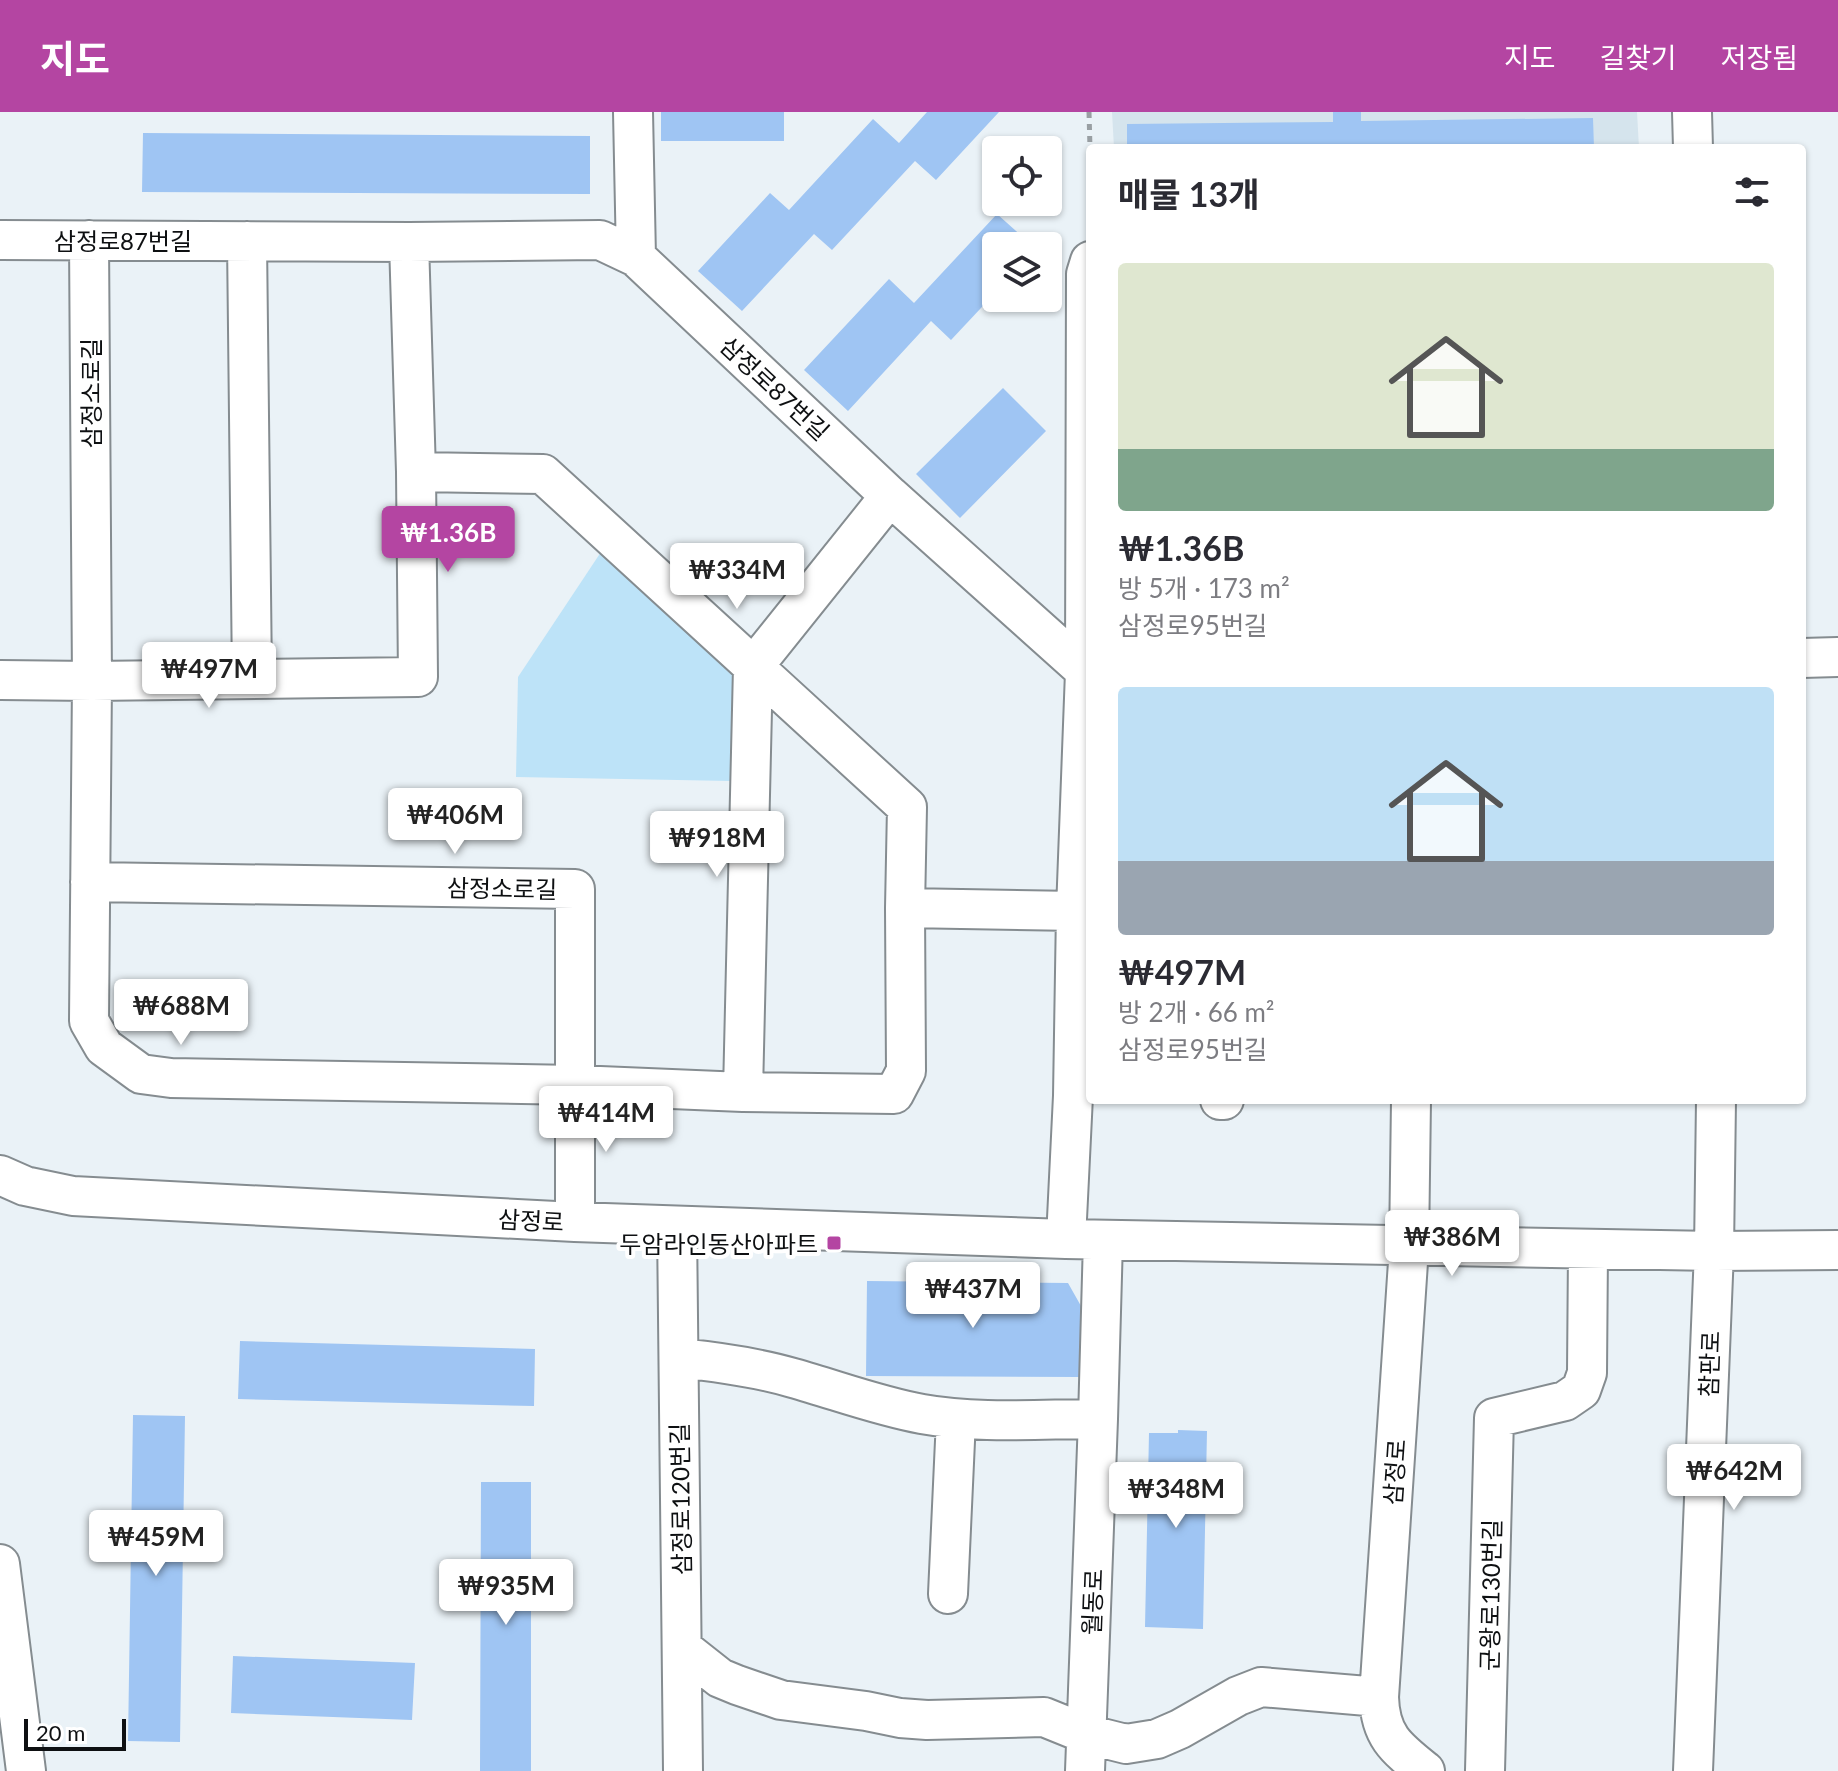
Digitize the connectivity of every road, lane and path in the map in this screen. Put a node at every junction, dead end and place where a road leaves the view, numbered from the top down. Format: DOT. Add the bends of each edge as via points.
graph roads {
  1 [pos="633,112"];
  2 [pos="1089,112"];
  3 [pos="1692,112"];
  4 [pos="1090,144"];
  5 [pos="1693,144"];
  6 [pos="0,240"];
  7 [pos="89,240"];
  8 [pos="247,241"];
  9 [pos="409,242"];
  10 [pos="636,257"];
  11 [pos="416,472"];
  12 [pos="890,496"];
  13 [pos="1838,657"];
  14 [pos="1806,658"];
  15 [pos="753,667"];
  16 [pos="1086,672"];
  17 [pos="252,678"];
  18 [pos="0,680"];
  19 [pos="92,681"];
  20 [pos="1086,714"];
  21 [pos="90,882"];
  22 [pos="905,908"];
  23 [pos="1076,911"];
  24 [pos="576,1085"];
  25 [pos="743,1092"];
  26 [pos="1082,1097"];
  27 [pos="1411,1104"];
  28 [pos="1716,1104"];
  29 [pos="0,1175"];
  30 [pos="575,1222"];
  31 [pos="677,1226"];
  32 [pos="1085,1240"];
  33 [pos="1409,1247"];
  34 [pos="1588,1250"];
  35 [pos="1838,1250"];
  36 [pos="1714,1251"];
  37 [pos="679,1358"];
  38 [pos="956,1419"];
  39 [pos="1098,1419"];
  40 [pos="0,1564"];
  41 [pos="948,1594"];
  42 [pos="682,1648"];
  43 [pos="1379,1697"];
  44 [pos="1086,1753"];
  45 [pos="26,1771"];
  46 [pos="683,1771"];
  47 [pos="1425,1771"];
  48 [pos="1485,1771"];
  49 [pos="1693,1771"];
  1 -- 10 [label="street"];
  2 -- 4 [label="path"];
  3 -- 5 [label="street"];
  6 -- 7 [label="street, 삼정로87번길"];
  7 -- 8 [label="street, 삼정로87번길"];
  7 -- 19 [label="street, 삼정소로길"];
  8 -- 9 [label="street, 삼정로87번길"];
  8 -- 17 [label="street"];
  9 -- 10 [label="street, 삼정로87번길" via="600,240"];
  9 -- 11 [label="street"];
  10 -- 12 [label="street, 삼정로87번길"];
  11 -- 15 [label="street, 삼정소로길" via="543,474"];
  11 -- 17 [label="street" via="418,677"];
  12 -- 15 [label="street"];
  12 -- 16 [label="street, 삼정로87번길"];
  13 -- 14 [label="street"];
  15 -- 22 [label="street, 삼정소로길" via="907,807"];
  15 -- 25 [label="street"];
  17 -- 19 [label="street"];
  18 -- 19 [label="street"];
  19 -- 21 [label="street, 삼정소로길"];
  20 -- 23 [label="street"];
  21 -- 24 [label="street, 삼정소로길" via="89,1021 104,1047 141,1074"];
  21 -- 24 [label="street, 삼정소로길" via="575,889"];
  22 -- 23 [label="street"];
  22 -- 25 [label="street, 삼정소로길" via="906,1071 894,1094"];
  23 -- 26 [label="street"];
  24 -- 25 [label="street, 삼정소로길"];
  24 -- 30 [label="street"];
  26 -- 32 [label="street"];
  27 -- 33 [label="street, 삼정로"];
  28 -- 36 [label="street, 참판로"];
  29 -- 30 [label="street, 삼정로" via="73,1196"];
  30 -- 31 [label="street, 삼정로"];
  31 -- 32 [label="street, 삼정로"];
  31 -- 37 [label="street, 삼정로120번길"];
  32 -- 33 [label="street, 삼정로"];
  32 -- 39 [label="street, 월동로"];
  33 -- 34 [label="street, 삼정로"];
  33 -- 43 [label="street, 삼정로"];
  34 -- 36 [label="street, 삼정로"];
  34 -- 48 [label="street, 군왕로130번길" via="1587,1373 1581,1390 1565,1401 1494,1418"];
  35 -- 36 [label="street, 삼정로"];
  36 -- 49 [label="street, 참판로"];
  37 -- 38 [label="street" via="736,1364 881,1405"];
  37 -- 42 [label="street, 삼정로120번길"];
  38 -- 39 [label="street"];
  38 -- 41 [label="street"];
  39 -- 44 [label="street, 월동로"];
  40 -- 45 [label="street"];
  42 -- 44 [label="street" via="720,1678 781,1700 927,1720 1044,1717"];
  42 -- 46 [label="street, 삼정로120번길"];
  43 -- 44 [label="street" via="1261,1687 1157,1739"];
  43 -- 47 [label="street" via="1387,1735"];
}
